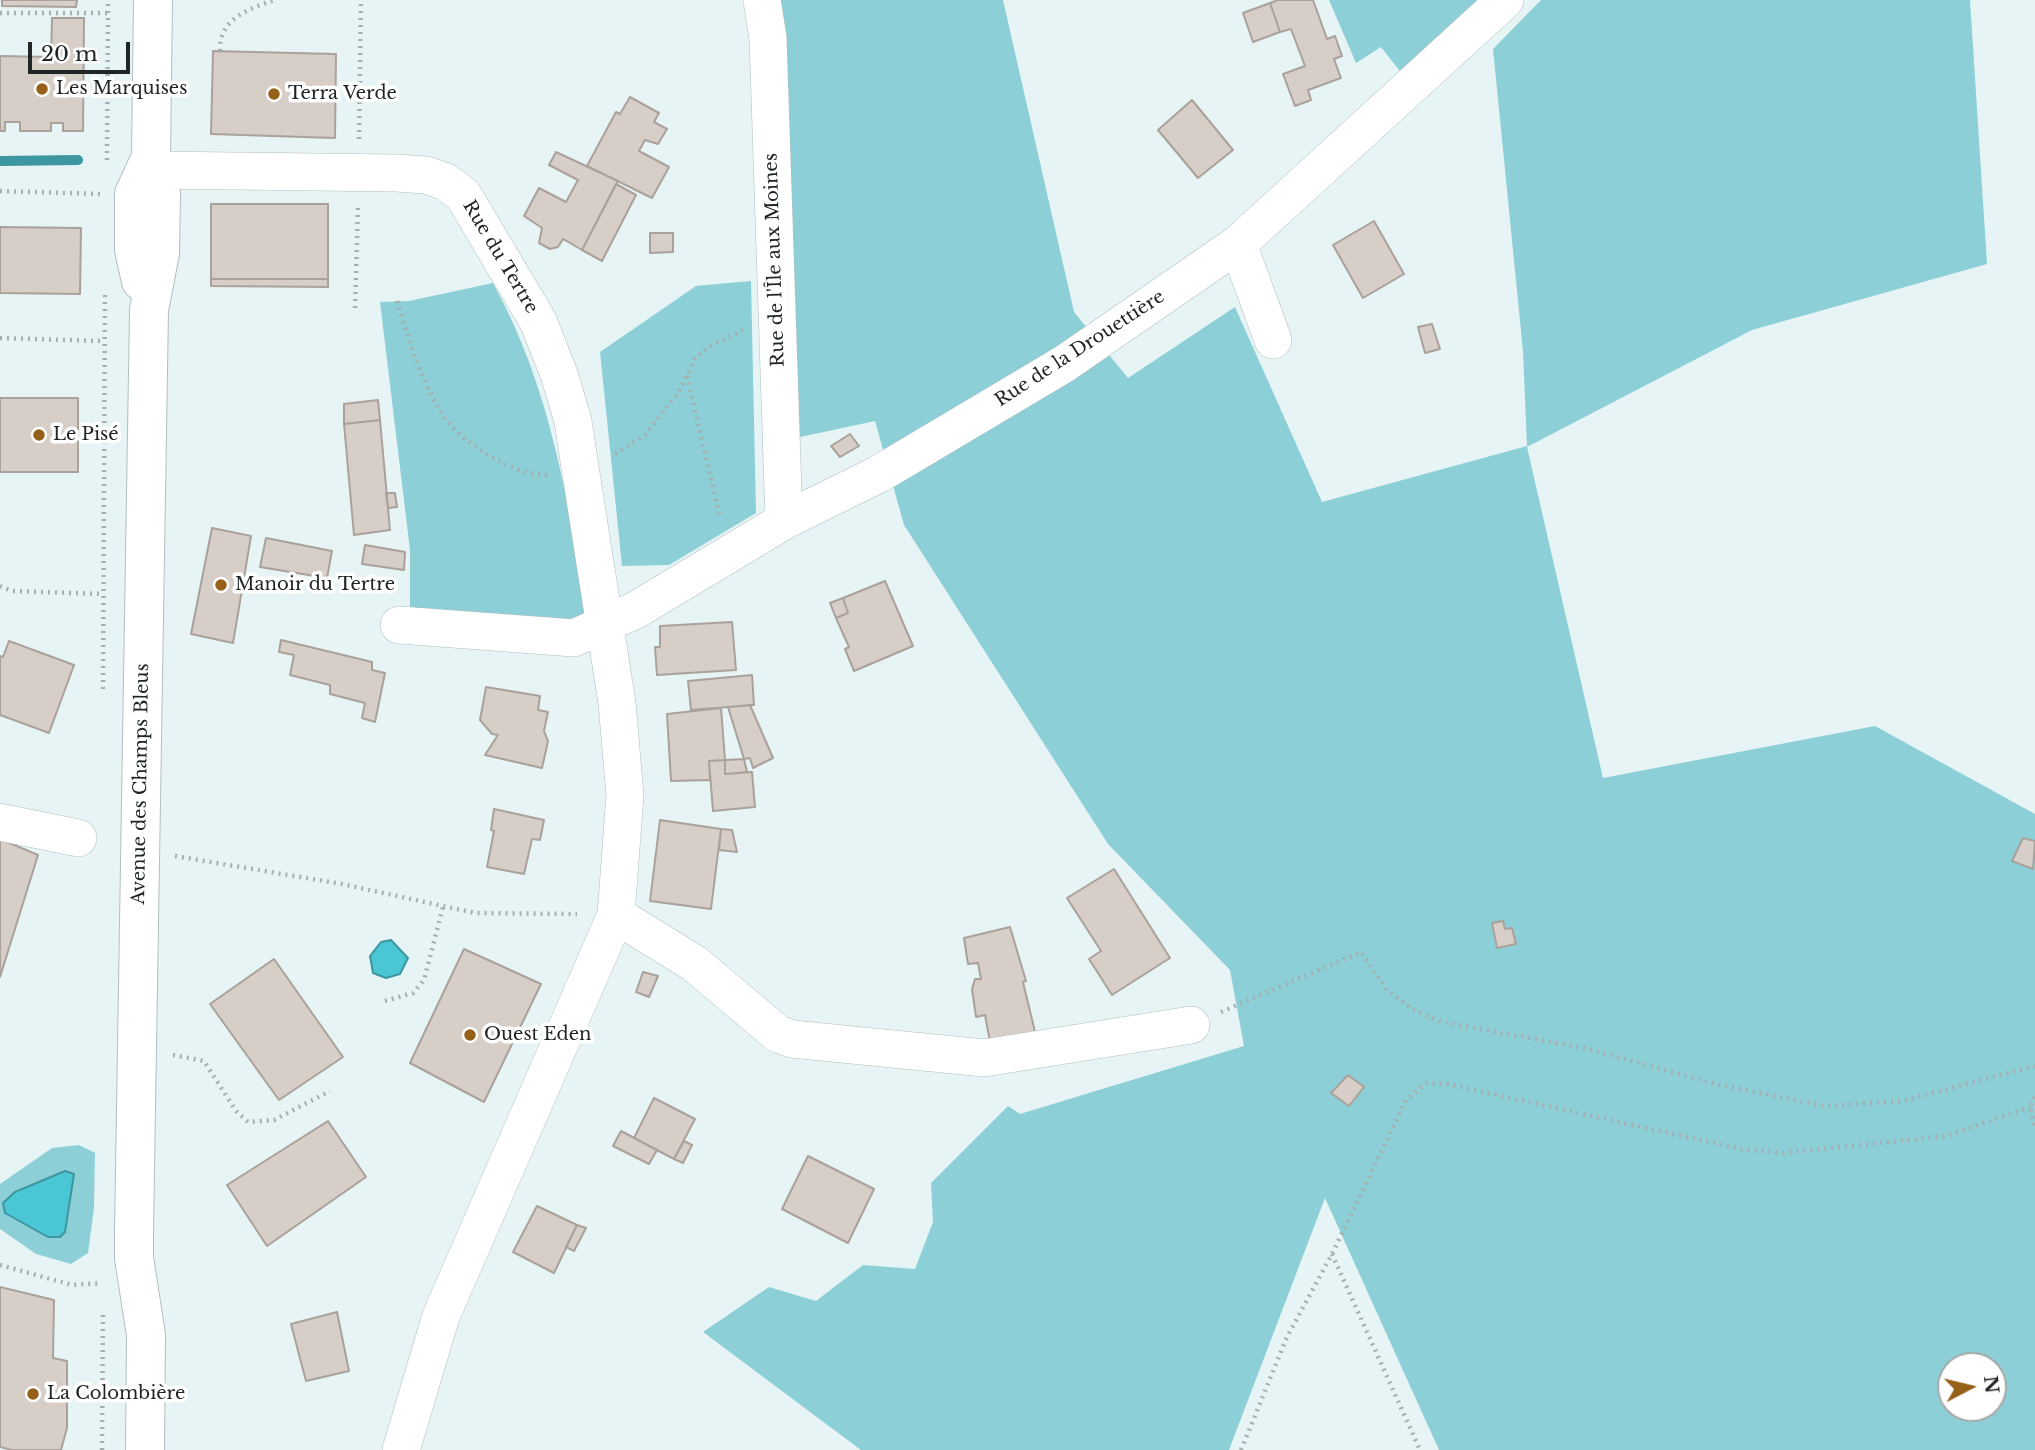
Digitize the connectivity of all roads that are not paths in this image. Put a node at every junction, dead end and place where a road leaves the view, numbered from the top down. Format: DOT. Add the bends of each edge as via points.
graph roads {
  1 [pos="153,0"];
  2 [pos="762,0"];
  3 [pos="1505,0"];
  4 [pos="153,163"];
  5 [pos="1238,244"];
  6 [pos="1273,340"];
  7 [pos="784,521"];
  8 [pos="399,625"];
  9 [pos="603,626"];
  10 [pos="0,822"];
  11 [pos="78,838"];
  12 [pos="616,915"];
  13 [pos="1191,1025"];
  14 [pos="134,1258"];
  15 [pos="119,1450"];
  16 [pos="145,1450"];
  17 [pos="401,1450"];
  1 -- 4 [label="main road, Avenue des Champs Bleus"];
  2 -- 7 [label="street, Rue de l'Île aux Moines" via="768,38"];
  3 -- 5 [label="street, Rue de la Drouettière"];
  4 -- 9 [label="street, Rue du Tertre" via="426,174 446,181 463,195 538,321 559,374 573,421"];
  4 -- 14 [label="main road, Avenue des Champs Bleus" via="134,194 134,250 149,310"];
  5 -- 6 [label="street"];
  5 -- 7 [label="street, Rue de la Drouettière" via="1064,363 879,474"];
  7 -- 9 [label="street, Rue de la Drouettière"];
  8 -- 9 [label="street, Rue de la Drouettière" via="574,638"];
  9 -- 12 [label="street, Rue du Tertre" via="617,703 625,795"];
  10 -- 11 [label="street"];
  12 -- 13 [label="street" via="695,964 778,1034 792,1039 984,1058"];
  12 -- 17 [label="street, Rue du Tertre" via="440,1316"];
  14 -- 15 [label="main road, Avenue des Champs Bleus" via="119,1342"];
  14 -- 16 [label="main road, Avenue des Champs Bleus" via="146,1335"];
}
